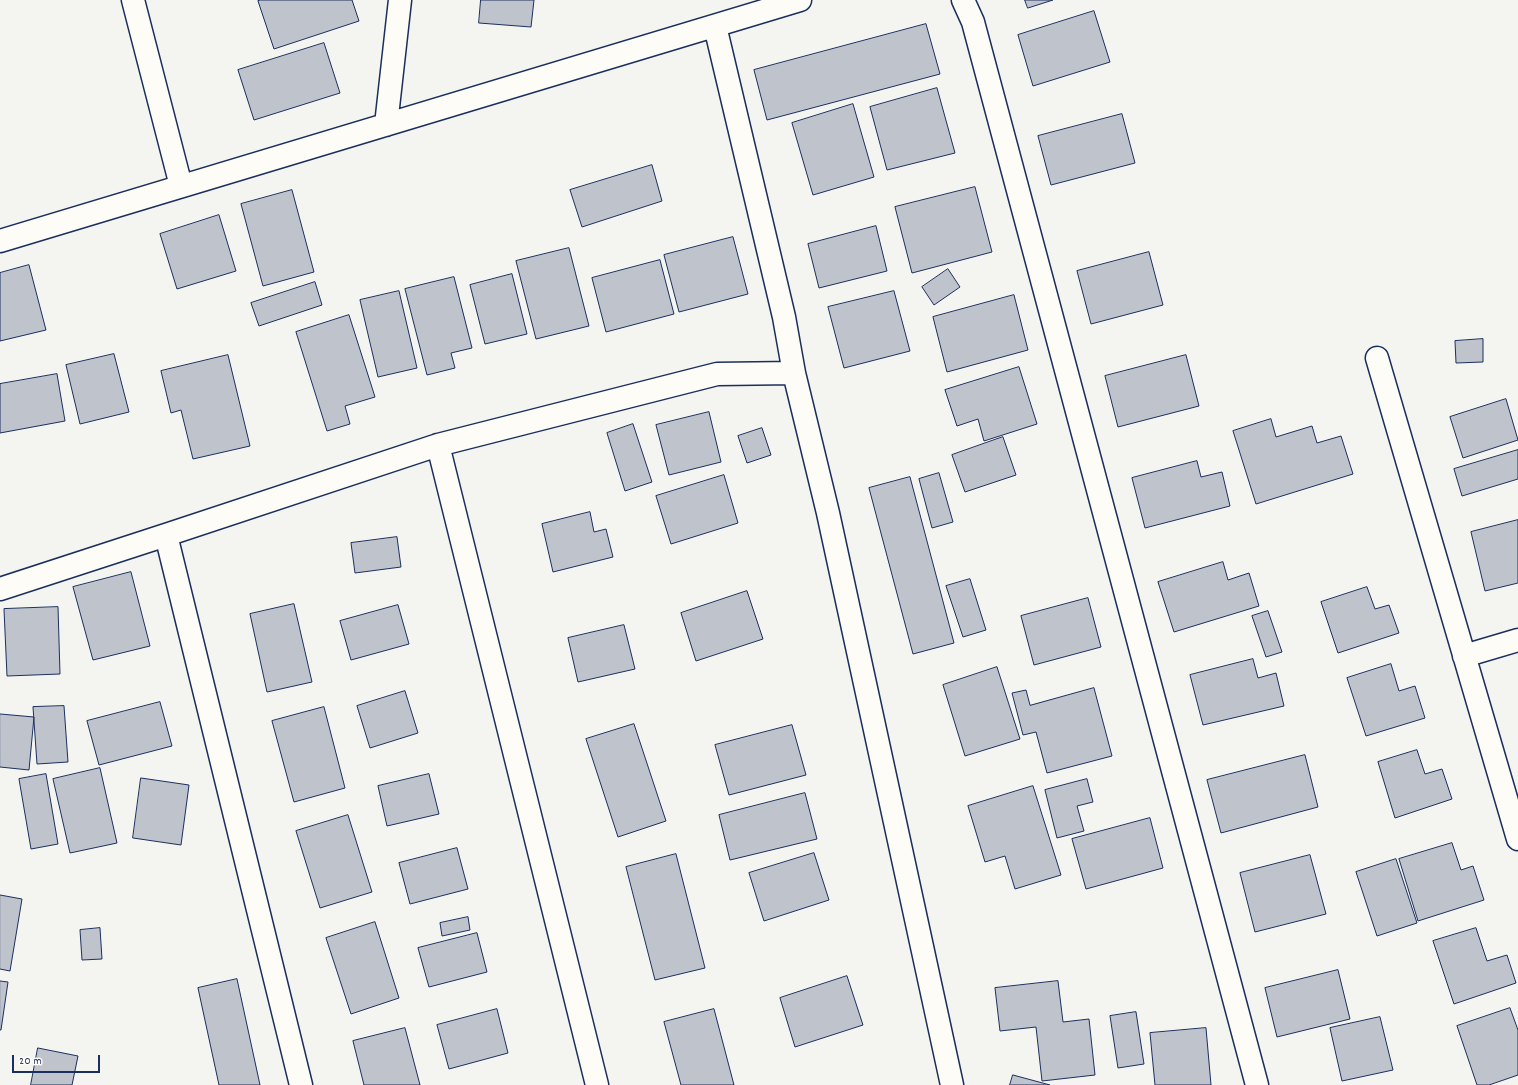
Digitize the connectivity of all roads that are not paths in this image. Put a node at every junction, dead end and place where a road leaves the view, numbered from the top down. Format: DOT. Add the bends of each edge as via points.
graph roads {
  1 [pos="133,0"];
  2 [pos="400,0"];
  3 [pos="800,0"];
  4 [pos="963,0"];
  5 [pos="715,26"];
  6 [pos="386,125"];
  7 [pos="180,186"];
  8 [pos="0,241"];
  9 [pos="1377,358"];
  10 [pos="794,372"];
  11 [pos="438,445"];
  12 [pos="166,535"];
  13 [pos="0,589"];
  14 [pos="1518,640"];
  15 [pos="1464,656"];
  16 [pos="1518,839"];
  17 [pos="301,1085"];
  18 [pos="597,1085"];
  19 [pos="952,1085"];
  20 [pos="1257,1085"];
  1 -- 7 [label="street"];
  2 -- 6 [label="street"];
  3 -- 5 [label="street"];
  4 -- 20 [label="street" via="973,22"];
  5 -- 6 [label="street"];
  5 -- 10 [label="street" via="784,317"];
  6 -- 7 [label="street"];
  7 -- 8 [label="street"];
  9 -- 15 [label="street"];
  10 -- 11 [label="street" via="717,374"];
  10 -- 19 [label="street" via="828,513"];
  11 -- 12 [label="street"];
  11 -- 18 [label="street"];
  12 -- 13 [label="street"];
  12 -- 17 [label="street"];
  14 -- 15 [label="street"];
  15 -- 16 [label="street"];
}
